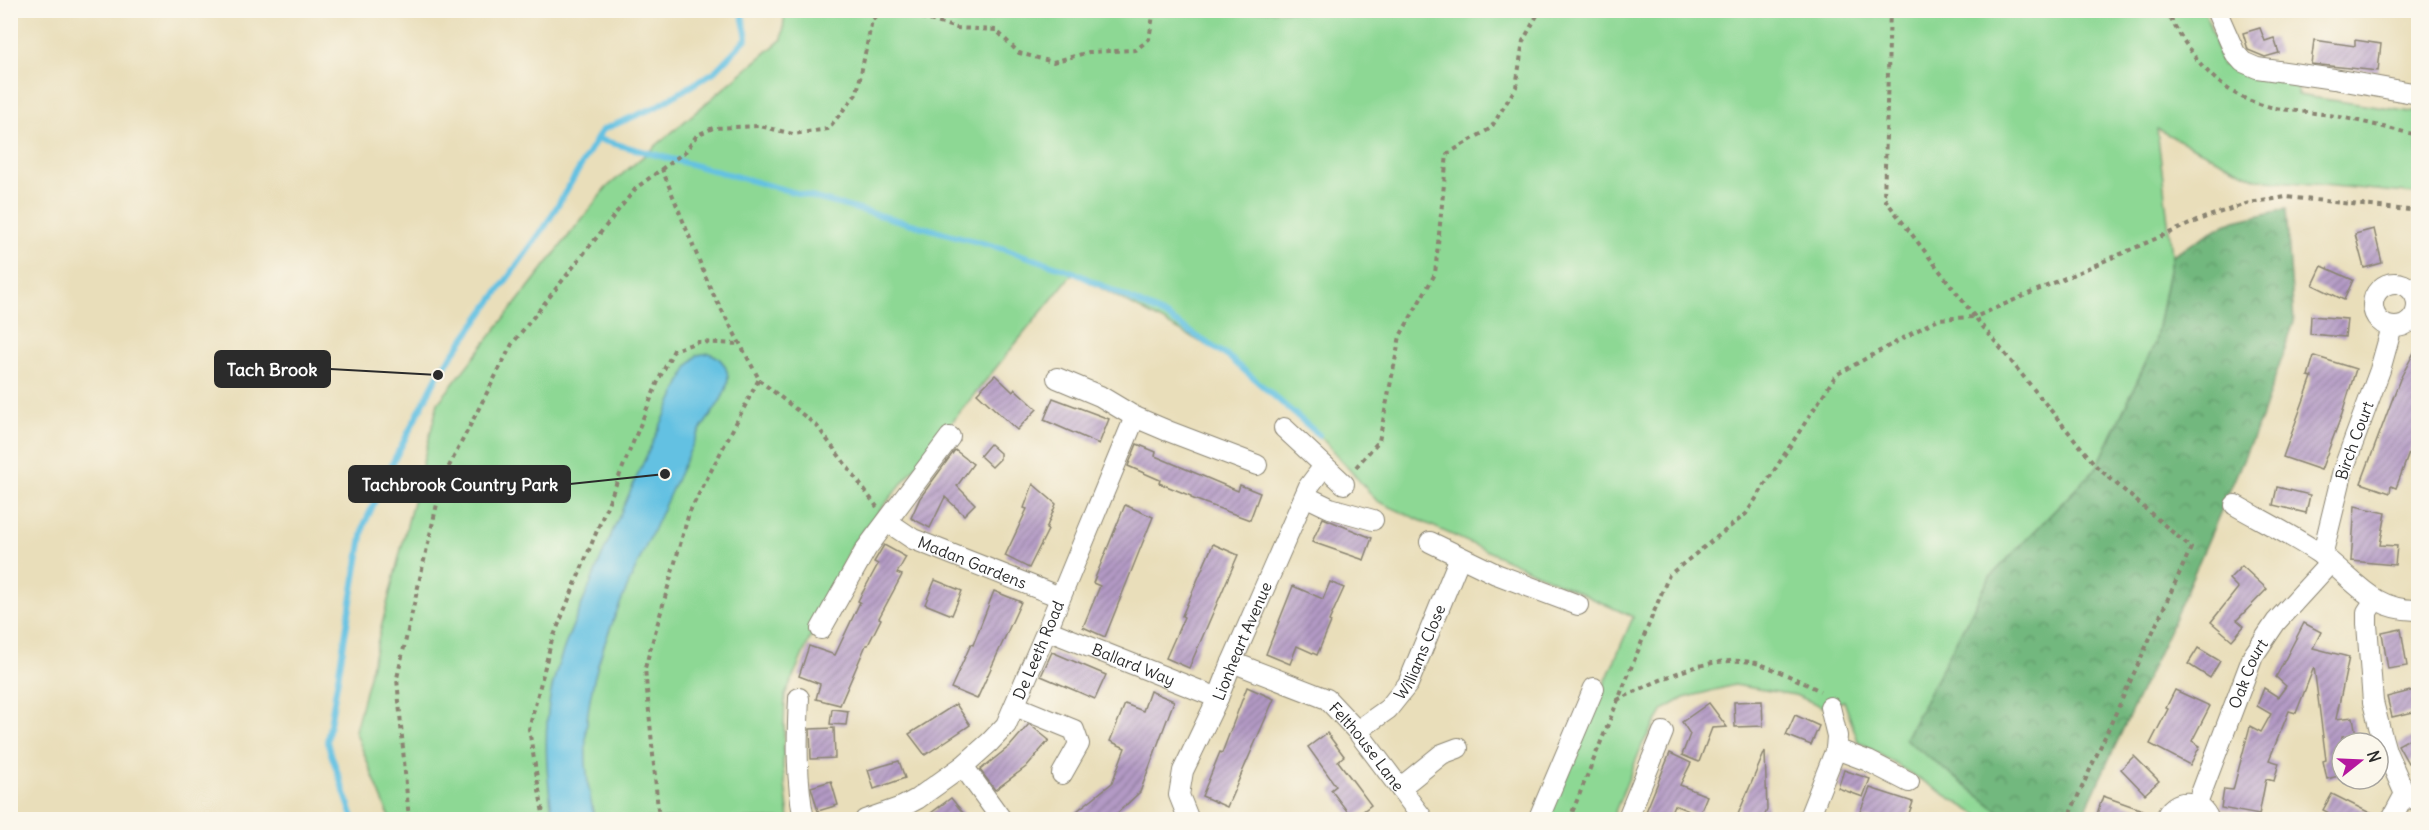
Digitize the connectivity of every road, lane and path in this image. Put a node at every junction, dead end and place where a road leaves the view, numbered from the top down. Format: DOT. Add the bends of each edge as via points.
graph roads {
  1 [pos="885,10"];
  2 [pos="895,10"];
  3 [pos="1154,10"];
  4 [pos="1540,10"];
  5 [pos="1890,10"];
  6 [pos="2166,10"];
  7 [pos="2216,10"];
  8 [pos="2418,94"];
  9 [pos="2418,135"];
  10 [pos="662,169"];
  11 [pos="2418,211"];
  12 [pos="1975,316"];
  13 [pos="2392,327"];
  14 [pos="740,344"];
  15 [pos="1057,378"];
  16 [pos="759,380"];
  17 [pos="1135,417"];
  18 [pos="1284,428"];
  19 [pos="950,437"];
  20 [pos="1257,465"];
  21 [pos="1324,466"];
  22 [pos="1356,467"];
  23 [pos="1344,484"];
  24 [pos="1305,496"];
  25 [pos="2235,505"];
  26 [pos="1373,520"];
  27 [pos="888,522"];
  28 [pos="1430,543"];
  29 [pos="1460,557"];
  30 [pos="2326,560"];
  31 [pos="1060,597"];
  32 [pos="2375,600"];
  33 [pos="1578,605"];
  34 [pos="2418,610"];
  35 [pos="821,629"];
  36 [pos="1047,630"];
  37 [pos="1232,662"];
  38 [pos="1594,688"];
  39 [pos="799,698"];
  40 [pos="1218,698"];
  41 [pos="1617,700"];
  42 [pos="1015,706"];
  43 [pos="1830,707"];
  44 [pos="1357,731"];
  45 [pos="1663,732"];
  46 [pos="1458,748"];
  47 [pos="1836,749"];
  48 [pos="963,766"];
  49 [pos="1062,774"];
  50 [pos="1909,782"];
  51 [pos="1400,788"];
  52 [pos="2412,798"];
  53 [pos="2197,804"];
  54 [pos="409,819"];
  55 [pos="544,819"];
  56 [pos="659,819"];
  57 [pos="804,819"];
  58 [pos="865,819"];
  59 [pos="1002,819"];
  60 [pos="1189,819"];
  61 [pos="1424,819"];
  62 [pos="1538,819"];
  63 [pos="1569,819"];
  64 [pos="1627,819"];
  65 [pos="1808,819"];
  66 [pos="2067,819"];
  67 [pos="2165,819"];
  68 [pos="2209,819"];
  69 [pos="2391,819"];
  1 -- 10 [label="path" via="872,20 857,93 828,129 793,134 760,126 713,128 697,135 686,151"];
  2 -- 3 [label="path" via="957,28 996,30 1019,53 1053,62 1089,52 1136,50 1149,39"];
  4 -- 22 [label="path" via="1523,40 1516,87 1491,128 1447,154 1435,274 1400,336 1379,441"];
  5 -- 12 [label="path" via="1884,198"];
  6 -- 9 [label="path" via="2183,42 2204,69 2230,92 2257,103 2358,120"];
  7 -- 8 [label="street" via="2235,53 2257,68"];
  10 -- 14 [label="path" via="711,290"];
  10 -- 54 [label="path" via="636,188 512,344 443,478 397,678"];
  11 -- 12 [label="path" via="2286,197 2249,203 2206,217"];
  12 -- 41 [label="path" via="1938,319 1836,375 1746,514 1669,575"];
  12 -- 66 [label="path" via="2097,467 2192,548"];
  13 -- 30 [label="street, Birch Court" via="2343,470"];
  14 -- 16 [label="path"];
  14 -- 55 [label="path" via="698,342 674,350 659,379 551,644 529,729"];
  15 -- 17 [label="street" via="1100,396"];
  16 -- 27 [label="path" via="817,426"];
  16 -- 56 [label="path" via="689,513 645,668"];
  17 -- 20 [label="street"];
  17 -- 31 [label="street, De Leeth Road"];
  18 -- 21 [label="street"];
  19 -- 27 [label="street"];
  21 -- 23 [label="street"];
  21 -- 24 [label="street, Lionheart Avenue"];
  24 -- 26 [label="street"];
  24 -- 37 [label="street, Lionheart Avenue"];
  25 -- 30 [label="street"];
  27 -- 31 [label="street, Madan Gardens" via="913,539"];
  27 -- 35 [label="street" via="866,549"];
  28 -- 29 [label="street"];
  29 -- 33 [label="street"];
  29 -- 44 [label="street, Williams Close" via="1408,684 1388,709"];
  30 -- 32 [label="street"];
  30 -- 53 [label="street, Oak Court" via="2253,656"];
  31 -- 36 [label="street, De Leeth Road"];
  32 -- 34 [label="street"];
  32 -- 52 [label="street" via="2367,612 2373,702 2386,751"];
  36 -- 40 [label="street, Ballard Way"];
  36 -- 42 [label="street, De Leeth Road"];
  37 -- 40 [label="street, Lionheart Avenue"];
  37 -- 44 [label="street, Felthouse Lane" via="1327,699"];
  38 -- 62 [label="street"];
  39 -- 57 [label="street" via="796,745"];
  40 -- 60 [label="street, Lionheart Avenue" via="1179,783 1182,807"];
  41 -- 43 [label="path" via="1685,669 1718,662 1754,662 1820,691"];
  41 -- 63 [label="path"];
  42 -- 48 [label="street, De Leeth Road" via="1006,724"];
  42 -- 49 [label="street" via="1074,730 1079,744"];
  43 -- 47 [label="street"];
  44 -- 51 [label="street, Felthouse Lane"];
  45 -- 64 [label="street"];
  46 -- 51 [label="street" via="1442,754"];
  47 -- 50 [label="street"];
  47 -- 65 [label="street"];
  48 -- 58 [label="street, De Leeth Road" via="917,799"];
  48 -- 59 [label="street"];
  51 -- 61 [label="street, Felthouse Lane"];
  52 -- 69 [label="street"];
  53 -- 67 [label="street" via="2179,803"];
  53 -- 68 [label="street"];
}
